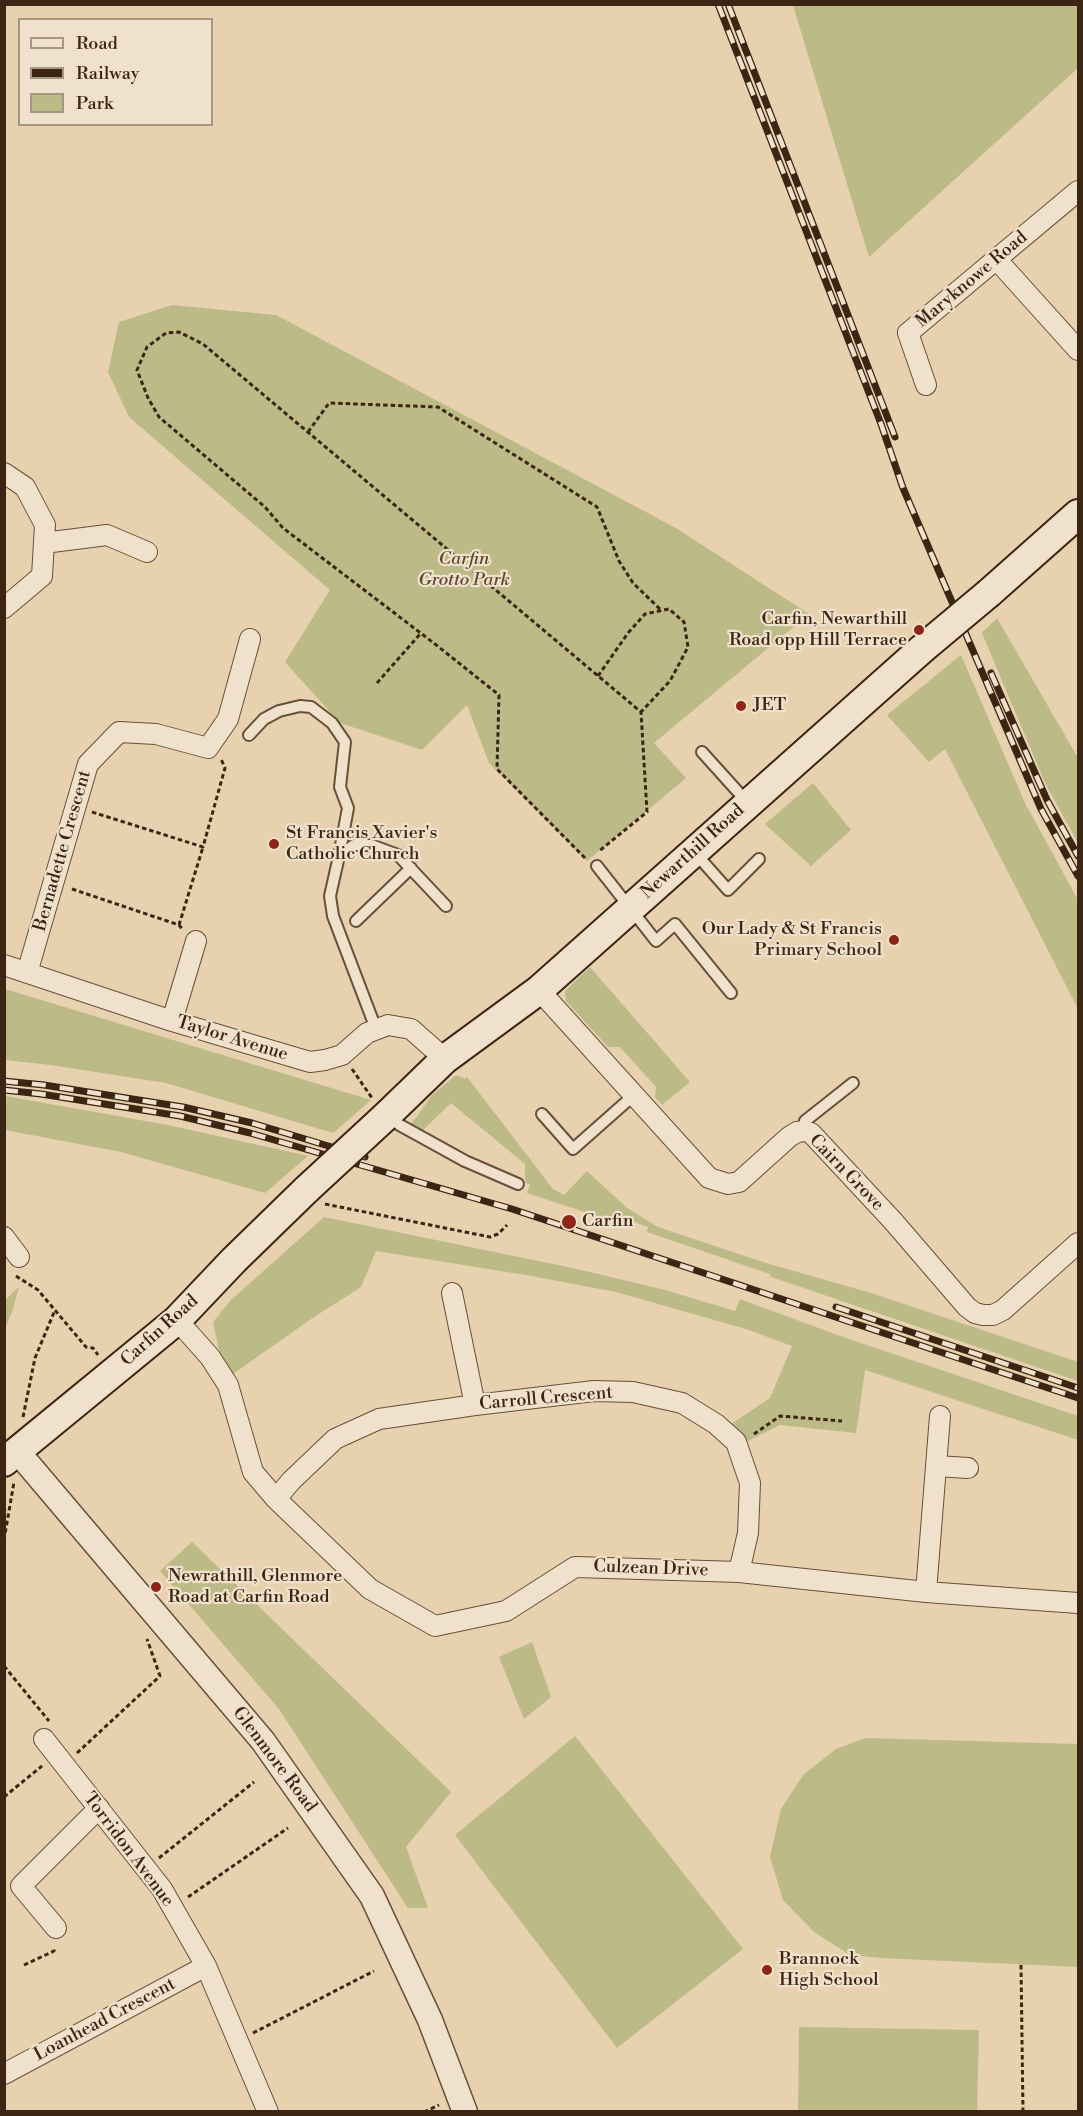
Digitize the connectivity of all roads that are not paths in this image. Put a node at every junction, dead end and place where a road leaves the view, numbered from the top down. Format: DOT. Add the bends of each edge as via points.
graph roads {
  1 [pos="1078,191"];
  2 [pos="997,260"];
  3 [pos="1078,350"];
  4 [pos="926,385"];
  5 [pos="4,473"];
  6 [pos="1078,514"];
  7 [pos="44,543"];
  8 [pos="147,552"];
  9 [pos="4,608"];
  10 [pos="250,639"];
  11 [pos="249,735"];
  12 [pos="702,752"];
  13 [pos="748,803"];
  14 [pos="694,851"];
  15 [pos="339,856"];
  16 [pos="759,859"];
  17 [pos="592,863"];
  18 [pos="411,868"];
  19 [pos="446,906"];
  20 [pos="629,909"];
  21 [pos="356,921"];
  22 [pos="196,941"];
  23 [pos="4,965"];
  24 [pos="27,974"];
  25 [pos="539,990"];
  26 [pos="731,993"];
  27 [pos="172,1021"];
  28 [pos="376,1029"];
  29 [pos="445,1059"];
  30 [pos="853,1083"];
  31 [pos="634,1095"];
  32 [pos="542,1114"];
  33 [pos="385,1117"];
  34 [pos="804,1131"];
  35 [pos="518,1184"];
  36 [pos="307,1189"];
  37 [pos="4,1237"];
  38 [pos="1078,1243"];
  39 [pos="19,1257"];
  40 [pos="452,1293"];
  41 [pos="177,1320"];
  42 [pos="475,1405"];
  43 [pos="940,1416"];
  44 [pos="10,1457"];
  45 [pos="936,1466"];
  46 [pos="968,1468"];
  47 [pos="276,1499"];
  48 [pos="739,1572"];
  49 [pos="926,1592"];
  50 [pos="1078,1603"];
  51 [pos="44,1739"];
  52 [pos="99,1808"];
  53 [pos="56,1928"];
  54 [pos="206,1966"];
  55 [pos="4,2074"];
  56 [pos="268,2112"];
  57 [pos="465,2112"];
  1 -- 2 [label="street, Maryknowe Road"];
  2 -- 3 [label="street"];
  2 -- 4 [label="street, Maryknowe Road" via="908,333"];
  5 -- 7 [label="street" via="25,487 45,525"];
  6 -- 13 [label="main road, Newarthill Road, bridge"];
  7 -- 8 [label="street" via="107,535"];
  7 -- 9 [label="street" via="42,576"];
  10 -- 24 [label="street, Bernadette Crescent" via="228,719 208,748 156,734 119,732 88,764"];
  11 -- 15 [label="lane" via="264,719 300,706 311,707 332,723 345,742 340,787 348,808"];
  12 -- 13 [label="lane"];
  13 -- 14 [label="main road, Newarthill Road"];
  14 -- 16 [label="lane" via="728,890"];
  14 -- 20 [label="main road, Newarthill Road"];
  15 -- 18 [label="lane" via="354,845 371,845 398,855"];
  15 -- 28 [label="lane" via="330,896 333,916"];
  17 -- 20 [label="lane"];
  18 -- 19 [label="lane"];
  18 -- 21 [label="lane"];
  20 -- 25 [label="main road, Newarthill Road"];
  20 -- 26 [label="lane" via="656,941 675,924"];
  22 -- 27 [label="street"];
  23 -- 24 [label="street, Taylor Avenue"];
  24 -- 27 [label="street, Taylor Avenue"];
  25 -- 29 [label="main road, Newarthill Road"];
  25 -- 31 [label="street, Cairn Grove"];
  27 -- 28 [label="street, Taylor Avenue" via="310,1062 342,1055"];
  28 -- 29 [label="street" via="388,1025 411,1029"];
  29 -- 33 [label="main road, Newarthill Road"];
  30 -- 34 [label="lane" via="805,1121"];
  31 -- 32 [label="lane" via="573,1149"];
  31 -- 34 [label="street, Cairn Grove" via="709,1178 728,1184 739,1182 789,1137"];
  33 -- 35 [label="lane" via="465,1161"];
  33 -- 36 [label="main road, Newarthill Road, bridge"];
  34 -- 38 [label="street, Cairn Grove" via="818,1139 975,1313 993,1315 1003,1310"];
  36 -- 41 [label="main road, Carfin Road"];
  37 -- 39 [label="street"];
  40 -- 42 [label="street"];
  41 -- 44 [label="main road, Carfin Road"];
  41 -- 47 [label="street, Culzean Drive" via="210,1357 228,1386 253,1472"];
  42 -- 47 [label="street, Carroll Crescent" via="379,1419 335,1439"];
  42 -- 48 [label="street, Carroll Crescent" via="594,1391 633,1392 682,1403 716,1424 736,1442 750,1483 748,1533"];
  43 -- 45 [label="street"];
  44 -- 57 [label="street, Glenmore Road" via="263,1741 372,1896 430,2020"];
  45 -- 46 [label="street"];
  45 -- 49 [label="street"];
  47 -- 48 [label="street, Culzean Drive" via="370,1589 435,1626 506,1611 575,1567"];
  48 -- 49 [label="street, Culzean Drive"];
  49 -- 50 [label="street, Culzean Drive"];
  51 -- 52 [label="street, Torridon Avenue"];
  52 -- 53 [label="street" via="21,1886"];
  52 -- 54 [label="street, Torridon Avenue" via="162,1889"];
  54 -- 55 [label="street, Loanhead Crescent"];
  54 -- 56 [label="street, Torridon Avenue"];
}
